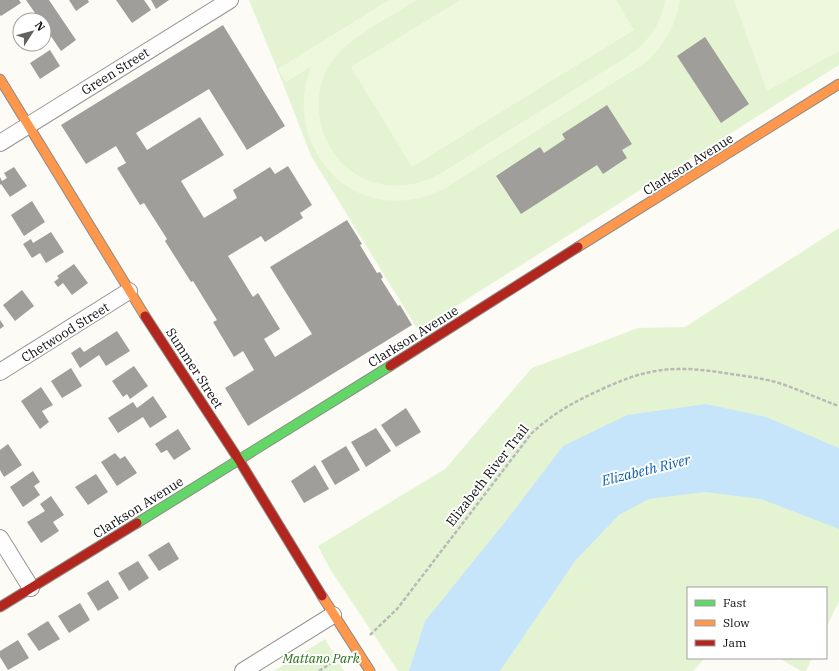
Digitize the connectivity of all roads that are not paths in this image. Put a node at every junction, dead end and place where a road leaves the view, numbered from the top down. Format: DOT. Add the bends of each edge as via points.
graph roads {
  1 [pos="230,0"];
  2 [pos="0,79"];
  3 [pos="839,84"];
  4 [pos="29,125"];
  5 [pos="0,143"];
  6 [pos="129,292"];
  7 [pos="0,372"];
  8 [pos="239,460"];
  9 [pos="0,538"];
  10 [pos="31,588"];
  11 [pos="0,607"];
  12 [pos="333,615"];
  13 [pos="242,671"];
  14 [pos="370,671"];
  1 -- 4 [label="street, Green Street"];
  2 -- 4 [label="street, Summer Street"];
  3 -- 8 [label="street, Clarkson Avenue"];
  4 -- 5 [label="street, Green Street"];
  4 -- 6 [label="street, Summer Street"];
  6 -- 7 [label="street, Chetwood Street"];
  6 -- 8 [label="street, Summer Street"];
  8 -- 10 [label="street, Clarkson Avenue"];
  8 -- 12 [label="street, Summer Street"];
  9 -- 10 [label="street"];
  10 -- 11 [label="street, Clarkson Avenue"];
  12 -- 13 [label="street"];
  12 -- 14 [label="street, Summer Street"];
}
